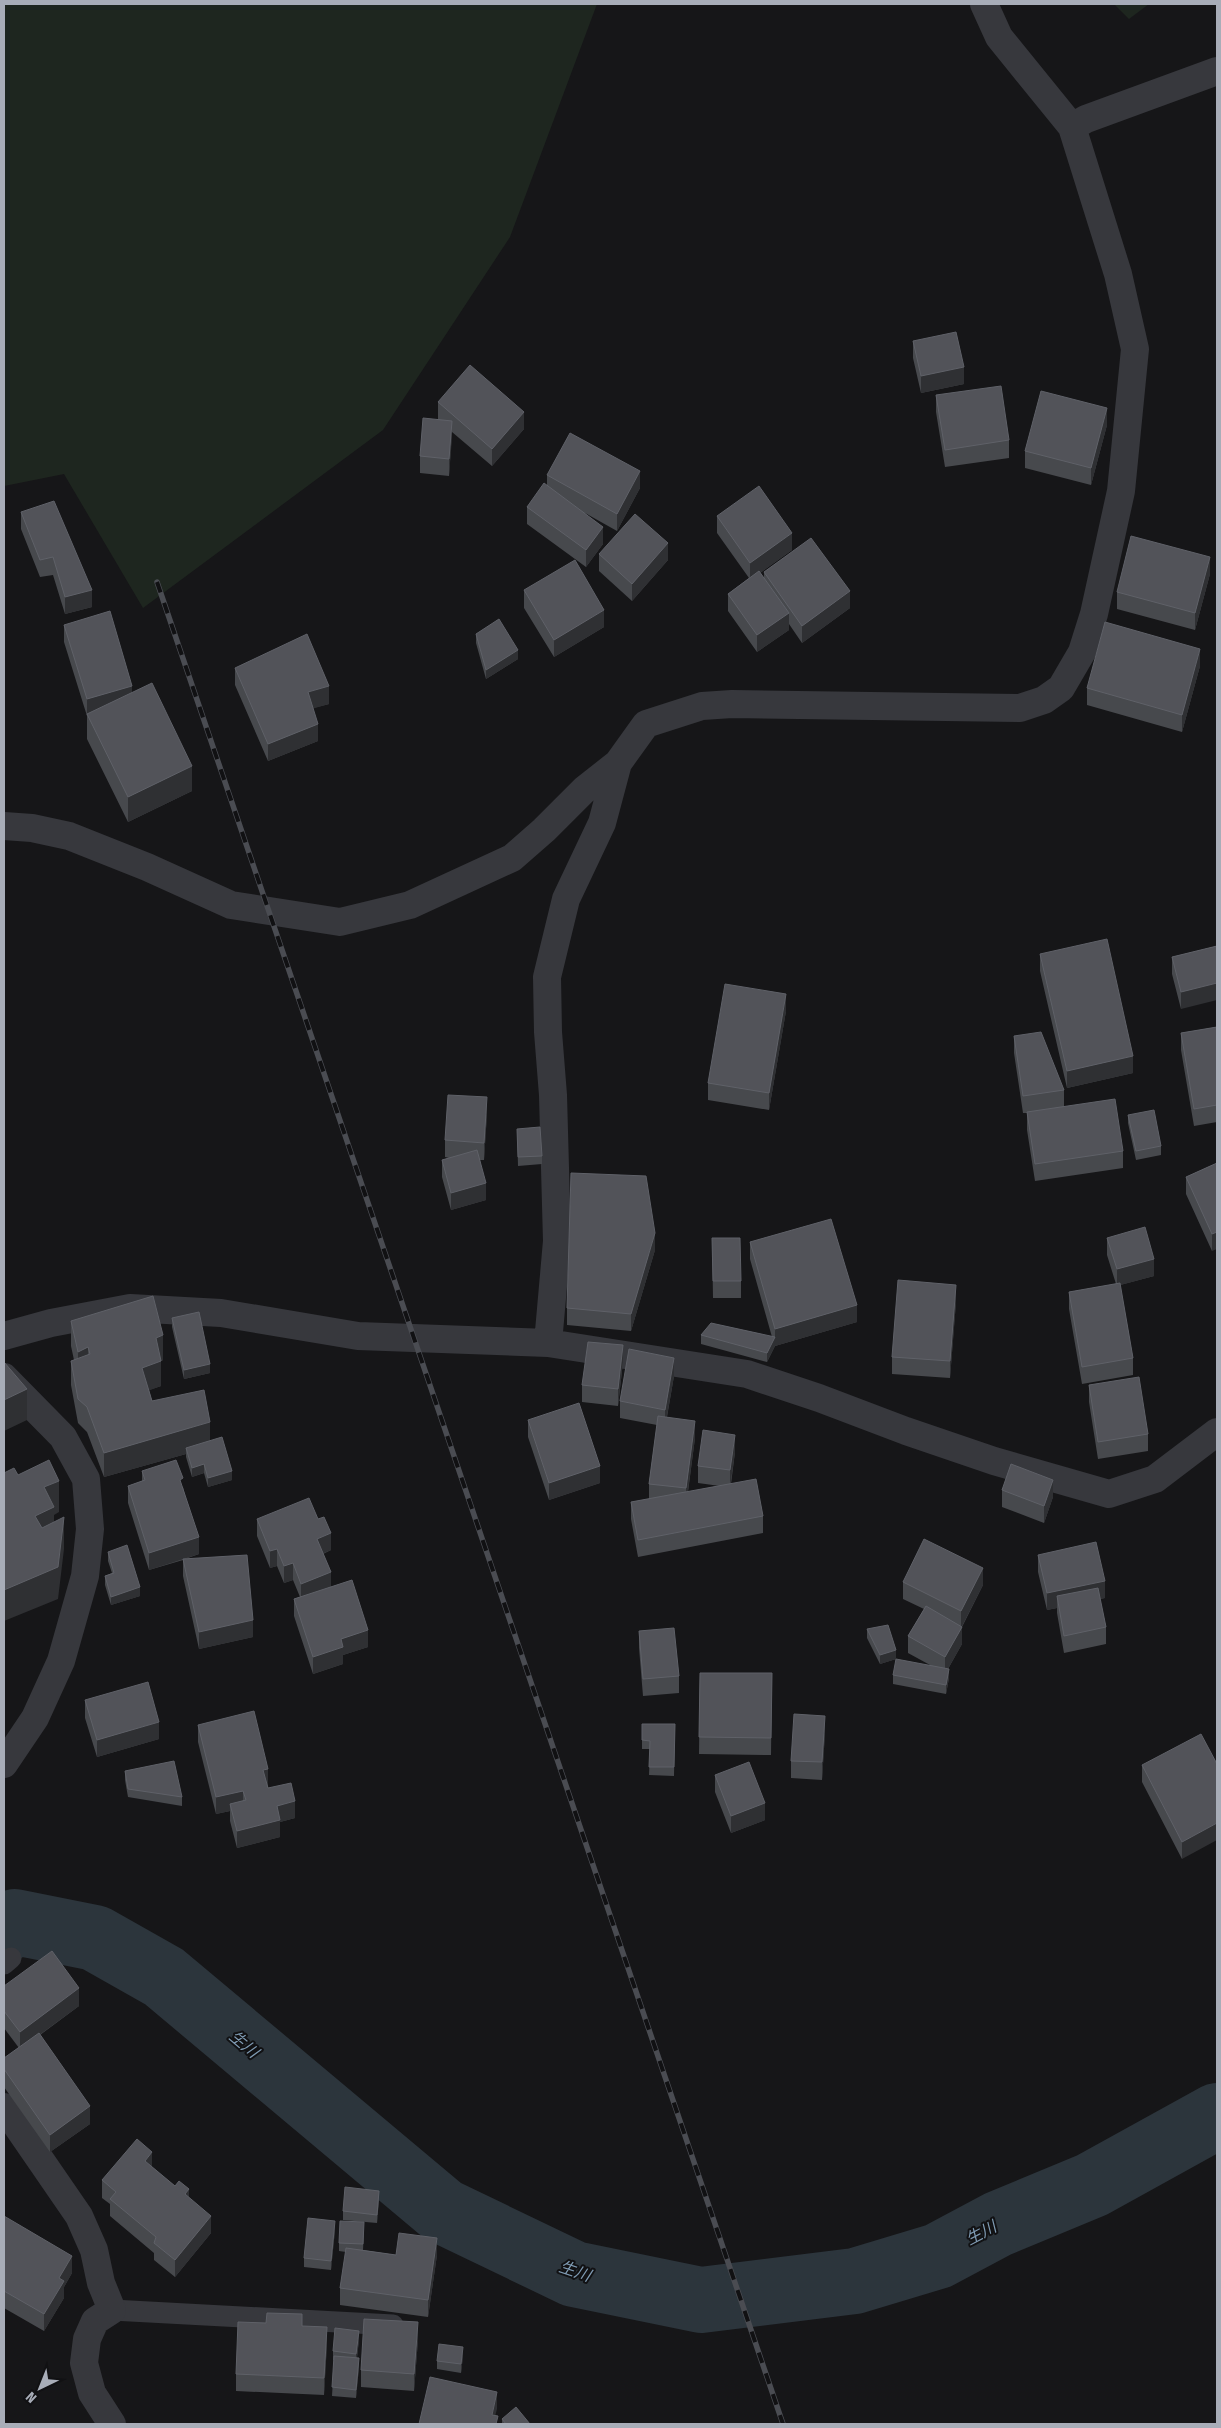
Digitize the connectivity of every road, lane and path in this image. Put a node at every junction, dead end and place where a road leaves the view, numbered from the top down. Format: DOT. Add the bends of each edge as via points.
graph roads {
  1 [pos="984,4"];
  2 [pos="1217,71"];
  3 [pos="1079,123"];
  4 [pos="618,763"];
  5 [pos="4,826"];
  6 [pos="4,1336"];
  7 [pos="548,1342"];
  8 [pos="4,1377"];
  9 [pos="1217,1432"];
  10 [pos="4,1764"];
  11 [pos="4,2108"];
  12 [pos="112,2310"];
  13 [pos="407,2326"];
  14 [pos="112,2424"];
  1 -- 3 [label="street" via="999,37"];
  2 -- 3 [label="street"];
  3 -- 4 [label="street" via="1135,349 1120,491 1094,614 1082,652 1061,688 1044,700 1020,708 823,704 702,706 646,724"];
  4 -- 5 [label="street" via="585,789 512,858 410,905 340,922 231,905 69,836"];
  4 -- 7 [label="street" via="602,823 566,900 547,977 557,1241"];
  6 -- 7 [label="street" via="130,1308 221,1313 358,1336"];
  7 -- 9 [label="street" via="747,1374 914,1434 1109,1494 1155,1479"];
  8 -- 10 [label="street" via="63,1437 86,1479 90,1529 85,1576 61,1661 35,1718"];
  11 -- 12 [label="street" via="79,2216 94,2250 101,2284"];
  12 -- 13 [label="lane"];
  12 -- 14 [label="street" via="95,2321 87,2339 84,2363 92,2392"];
}
